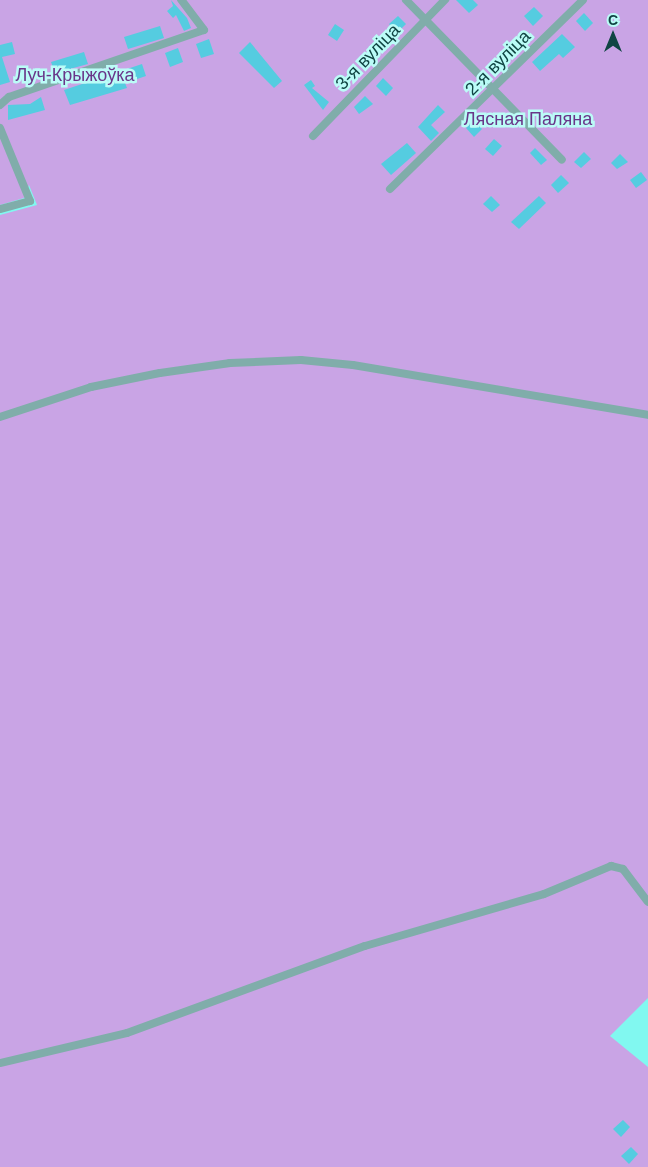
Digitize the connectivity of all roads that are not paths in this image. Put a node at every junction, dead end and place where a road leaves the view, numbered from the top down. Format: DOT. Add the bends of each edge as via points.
graph roads {
  1 [pos="181,0"];
  2 [pos="406,0"];
  3 [pos="445,0"];
  4 [pos="583,0"];
  5 [pos="425,20"];
  6 [pos="493,90"];
  7 [pos="0,104"];
  8 [pos="0,128"];
  9 [pos="313,136"];
  10 [pos="562,160"];
  11 [pos="390,190"];
  12 [pos="0,209"];
  13 [pos="648,414"];
  14 [pos="0,417"];
  15 [pos="648,902"];
  16 [pos="0,1063"];
  1 -- 7 [label="street" via="204,30 10,97"];
  2 -- 5 [label="street"];
  3 -- 5 [label="street, 3-я вуліца"];
  4 -- 6 [label="street, 2-я вуліца"];
  5 -- 6 [label="street"];
  5 -- 9 [label="street, 3-я вуліца"];
  6 -- 10 [label="street"];
  6 -- 11 [label="street, 2-я вуліца"];
  8 -- 12 [label="street" via="30,201"];
  13 -- 14 [label="street" via="512,395 353,365 301,360 230,363 160,372 91,387"];
  15 -- 16 [label="street" via="624,869 611,866 544,894 365,946 127,1033"];
}
